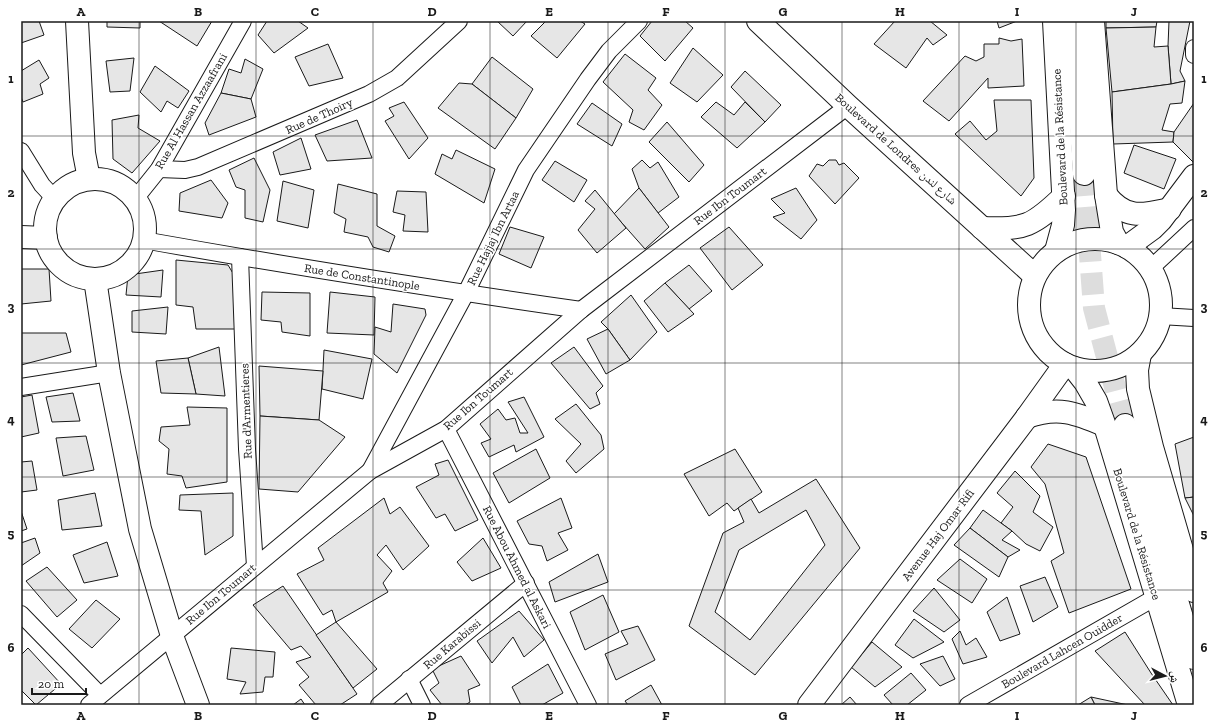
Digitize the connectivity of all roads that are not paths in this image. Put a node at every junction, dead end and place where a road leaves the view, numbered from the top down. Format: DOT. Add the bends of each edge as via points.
graph roads {
  1 [pos="77,21"];
  2 [pos="243,21"];
  3 [pos="459,21"];
  4 [pos="639,21"];
  5 [pos="758,21"];
  6 [pos="1054,21"];
  7 [pos="1074,21"];
  8 [pos="1093,21"];
  9 [pos="1194,48"];
  10 [pos="1194,55"];
  11 [pos="848,106"];
  12 [pos="21,151"];
  13 [pos="159,169"];
  14 [pos="1084,174"];
  15 [pos="1194,176"];
  16 [pos="89,179"];
  17 [pos="1106,195"];
  18 [pos="1064,196"];
  19 [pos="55,199"];
  20 [pos="135,199"];
  21 [pos="1170,209"];
  22 [pos="982,228"];
  23 [pos="1194,228"];
  24 [pos="21,237"];
  25 [pos="46,238"];
  26 [pos="143,240"];
  27 [pos="1123,245"];
  28 [pos="1056,251"];
  29 [pos="240,257"];
  30 [pos="1150,269"];
  31 [pos="1035,276"];
  32 [pos="95,279"];
  33 [pos="466,294"];
  34 [pos="581,310"];
  35 [pos="1160,316"];
  36 [pos="1194,318"];
  37 [pos="1140,354"];
  38 [pos="1070,366"];
  39 [pos="109,373"];
  40 [pos="21,387"];
  41 [pos="1028,417"];
  42 [pos="1115,425"];
  43 [pos="446,429"];
  44 [pos="370,471"];
  45 [pos="255,566"];
  46 [pos="526,583"];
  47 [pos="1193,584"];
  48 [pos="1156,597"];
  49 [pos="21,614"];
  50 [pos="172,636"];
  51 [pos="1194,658"];
  52 [pos="409,680"];
  53 [pos="94,700"];
  54 [pos="198,705"];
  55 [pos="379,705"];
  56 [pos="422,705"];
  57 [pos="588,705"];
  58 [pos="809,705"];
  59 [pos="968,705"];
  60 [pos="1189,705"];
  1 -- 16 [label="main road" via="84,153"];
  2 -- 13 [label="street, Rue Al Hassan Azzaafrani"];
  3 -- 13 [label="street, Rue de Thoiry" via="397,78 369,94 198,167 185,170"];
  4 -- 33 [label="street, Rue Hajjaj Ibn Artaa" via="609,51 588,78 526,170"];
  5 -- 11 [label="main road, Boulevard de Londres شارع لندن"];
  6 -- 18 [label="main road, Boulevard de la Résistance"];
  7 -- 14 [label="main road"];
  8 -- 17 [label="main road"];
  9 -- 10 [label="street"];
  11 -- 22 [label="main road, Boulevard de Londres شارع لندن"];
  11 -- 34 [label="street, Rue Ibn Toumart"];
  12 -- 19 [label="street" via="42,185"];
  13 -- 20 [label="street, Rue Al Hassan Azzaafrani"];
  15 -- 21 [label="main road"];
  16 -- 19 [label="main road" via="70,186"];
  16 -- 20 [label="main road" via="100,179 120,185"];
  17 -- 21 [label="main road" via="1114,205 1131,213 1142,214"];
  17 -- 27 [label="main road" via="1112,232"];
  18 -- 22 [label="main road" via="1034,222 1008,228"];
  18 -- 28 [label="main road, Boulevard de la Résistance" via="1063,225"];
  19 -- 25 [label="main road" via="47,216"];
  20 -- 26 [label="main road" via="144,219"];
  21 -- 27 [label="main road" via="1153,228"];
  22 -- 31 [label="main road, Boulevard de Londres شارع لندن"];
  23 -- 30 [label="street"];
  24 -- 25 [label="main road"];
  25 -- 32 [label="main road" via="50,251 61,266 77,275"];
  26 -- 29 [label="street, Rue de Constantinople"];
  26 -- 32 [label="main road" via="137,255 126,268 111,276"];
  27 -- 28 [label="main road" via="1086,239"];
  27 -- 30 [label="main road" via="1143,260"];
  28 -- 31 [label="main road"];
  29 -- 33 [label="street, Rue de Constantinople"];
  29 -- 45 [label="street, Rue d'Armentieres" via="247,449"];
  30 -- 35 [label="main road" via="1159,292"];
  31 -- 38 [label="main road" via="1028,308 1034,331 1046,351"];
  32 -- 39 [label="main road"];
  33 -- 34 [label="street, Rue de Constantinople"];
  33 -- 44 [label="street, Rue Hajjaj Ibn Artaa"];
  34 -- 43 [label="street, Rue Ibn Toumart"];
  35 -- 36 [label="street"];
  35 -- 37 [label="main road" via="1152,338"];
  37 -- 38 [label="main road" via="1124,365 1105,371 1085,371"];
  37 -- 47 [label="main road" via="1137,370 1138,389 1152,447"];
  38 -- 41 [label="main road, Avenue Haj Omar Rifi"];
  38 -- 42 [label="main road, Boulevard de la Résistance" via="1085,382"];
  39 -- 40 [label="street"];
  39 -- 50 [label="main road" via="140,528"];
  41 -- 42 [label="main road" via="1041,412 1059,411"];
  41 -- 58 [label="main road, Avenue Haj Omar Rifi"];
  42 -- 48 [label="main road, Boulevard de la Résistance"];
  42 -- 51 [label="main road"];
  43 -- 44 [label="street, Rue Ibn Toumart"];
  43 -- 46 [label="street, Rue Abou Ahmed al Askari"];
  44 -- 45 [label="street, Rue Ibn Toumart"];
  45 -- 50 [label="street, Rue Ibn Toumart"];
  46 -- 52 [label="street, Rue Karabissi"];
  46 -- 57 [label="street, Rue Abou Ahmed al Askari"];
  48 -- 59 [label="street, Boulevard Lahcen Ouidder"];
  48 -- 60 [label="main road, Boulevard de la Résistance"];
  49 -- 53 [label="street"];
  50 -- 53 [label="street, Rue Ibn Toumart"];
  50 -- 54 [label="main road"];
  52 -- 55 [label="street, Rue Karabissi"];
  52 -- 56 [label="street"];
}
